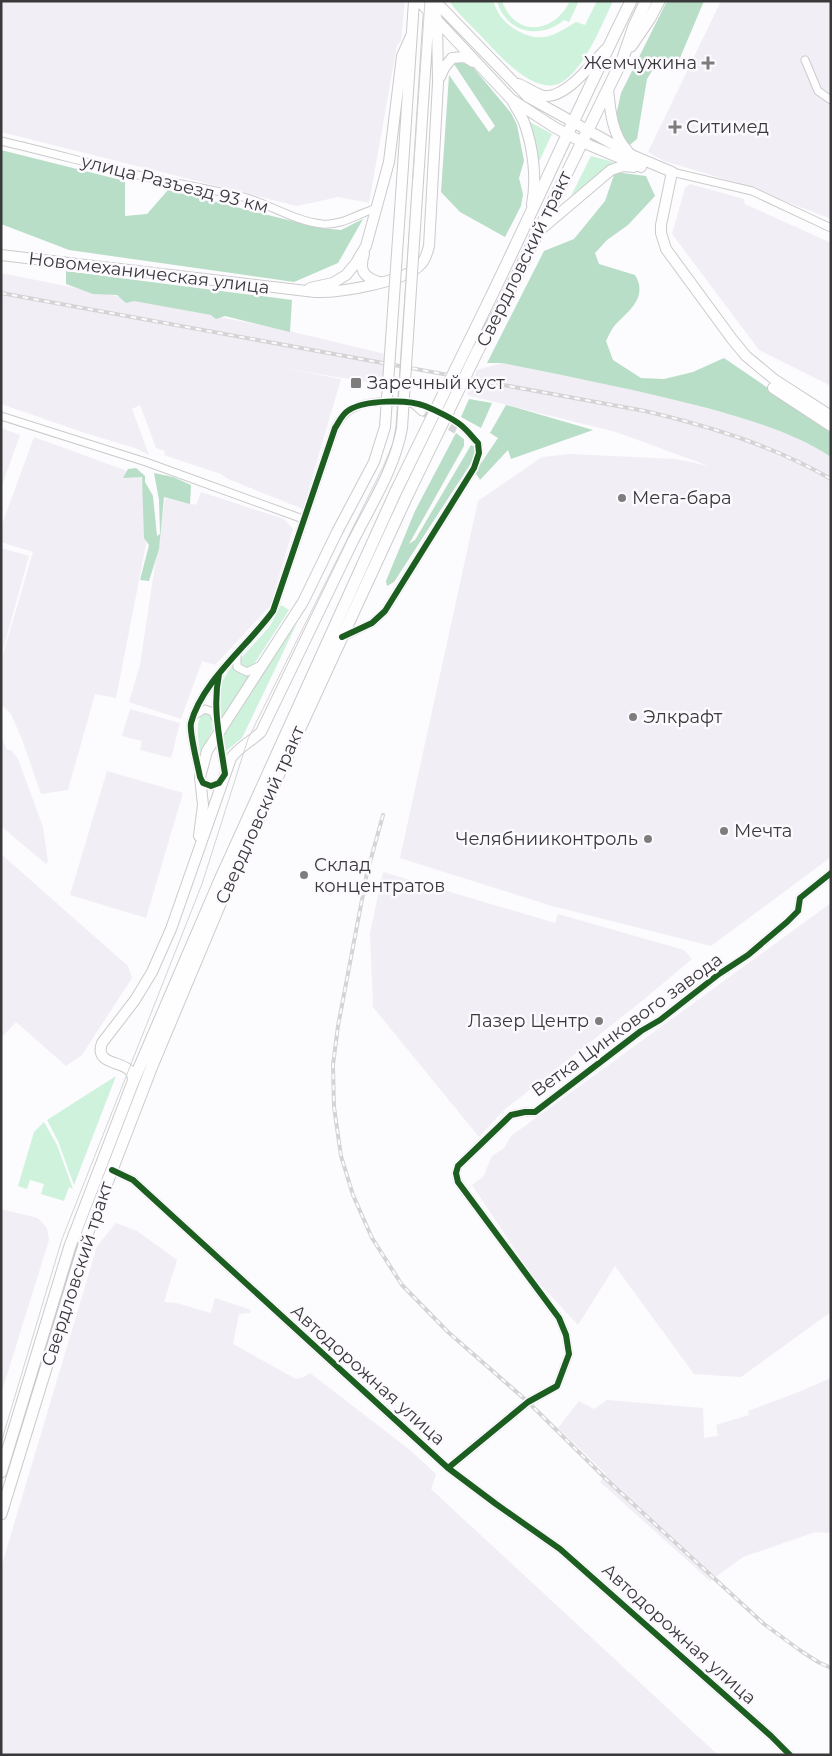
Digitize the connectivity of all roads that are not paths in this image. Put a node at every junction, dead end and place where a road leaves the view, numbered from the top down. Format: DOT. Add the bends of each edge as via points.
graph roads {
  1 [pos="414,1"];
  2 [pos="419,1"];
  3 [pos="433,1"];
  4 [pos="631,1"];
  5 [pos="646,1"];
  6 [pos="658,1"];
  7 [pos="429,12"];
  8 [pos="437,20"];
  9 [pos="411,36"];
  10 [pos="608,46"];
  11 [pos="623,58"];
  12 [pos="806,60"];
  13 [pos="481,67"];
  14 [pos="511,81"];
  15 [pos="438,83"];
  16 [pos="608,89"];
  17 [pos="511,99"];
  18 [pos="831,100"];
  19 [pos="569,128"];
  20 [pos="588,131"];
  21 [pos="1,141"];
  22 [pos="582,142"];
  23 [pos="634,156"];
  24 [pos="642,167"];
  25 [pos="669,175"];
  26 [pos="377,208"];
  27 [pos="529,218"];
  28 [pos="831,228"];
  29 [pos="536,234"];
  30 [pos="366,246"];
  31 [pos="1,255"];
  32 [pos="380,282"];
  33 [pos="297,291"];
  34 [pos="423,409"];
  35 [pos="1,416"];
  36 [pos="831,416"];
  37 [pos="831,426"];
  38 [pos="460,429"];
  39 [pos="303,519"];
  40 [pos="342,637"];
  41 [pos="237,653"];
  42 [pos="263,663"];
  43 [pos="219,674"];
  44 [pos="194,716"];
  45 [pos="218,726"];
  46 [pos="224,774"];
  47 [pos="200,777"];
  48 [pos="196,859"];
  49 [pos="831,874"];
  50 [pos="145,1054"];
  51 [pos="126,1067"];
  52 [pos="133,1082"];
  53 [pos="101,1165"];
  54 [pos="112,1170"];
  55 [pos="448,1468"];
  56 [pos="1,1472"];
  57 [pos="1,1514"];
  58 [pos="790,1755"];
  1 -- 9 [label="main road"];
  2 -- 7 [label="main road"];
  3 -- 7 [label="main road"];
  3 -- 8 [label="main road"];
  3 -- 14 [label="main road"];
  4 -- 10 [label="main road, Свердловский тракт"];
  5 -- 11 [label="main road"];
  6 -- 11 [label="main road"];
  7 -- 8 [label="main road"];
  7 -- 46 [label="main road, bridge" via="399,444 261,732 234,754"];
  8 -- 13 [label="main road"];
  8 -- 15 [label="main road, Новомеханическая улица"];
  9 -- 26 [label="main road" via="402,56 389,162"];
  9 -- 42 [label="main road, bridge" via="385,427 374,462 303,602"];
  10 -- 14 [label="main road" via="565,91 556,95 544,96"];
  10 -- 19 [label="main road, Свердловский тракт"];
  11 -- 16 [label="main road, Свердловский тракт"];
  12 -- 18 [label="street" via="818,91"];
  13 -- 15 [label="main road" via="465,57 452,58"];
  13 -- 17 [label="main road"];
  14 -- 19 [label="main road"];
  15 -- 32 [label="main road, Новомеханическая улица" via="429,246 421,265 409,274"];
  16 -- 20 [label="main road, Свердловский тракт"];
  16 -- 23 [label="main road" via="611,117 622,145"];
  17 -- 19 [label="main road"];
  17 -- 27 [label="main road" via="525,124 534,168 535,192"];
  19 -- 20 [label="main road"];
  19 -- 22 [label="main road"];
  19 -- 27 [label="main road, Свердловский тракт"];
  20 -- 22 [label="main road, Свердловский тракт"];
  20 -- 23 [label="main road"];
  21 -- 26 [label="street, улица Разъезд 93 км" via="141,176 243,197 322,224 346,221"];
  22 -- 24 [label="main road"];
  22 -- 29 [label="main road, Свердловский тракт"];
  23 -- 25 [label="main road"];
  24 -- 25 [label="main road"];
  24 -- 29 [label="main road" via="623,166 611,170"];
  25 -- 28 [label="street" via="752,191"];
  25 -- 36 [label="main road" via="661,225 666,249 746,356 775,380"];
  25 -- 37 [label="main road" via="656,225 663,250 742,360 771,386"];
  26 -- 30 [label="main road"];
  27 -- 50 [label="main road, Свердловский тракт, bridge" via="396,491"];
  29 -- 40 [label="main road, Свердловский тракт, bridge"];
  30 -- 32 [label="main road" via="361,265 364,273 369,279"];
  30 -- 33 [label="main road" via="346,275 326,285"];
  31 -- 33 [label="main road, Новомеханическая улица"];
  32 -- 33 [label="main road, Новомеханическая улица" via="330,293"];
  34 -- 39 [label="street" via="412,403 370,404 348,410 335,428"];
  35 -- 39 [label="street" via="146,462"];
  38 -- 40 [label="street" via="478,443 479,453 474,468 385,611 372,623"];
  39 -- 41 [label="street" via="273,611"];
  40 -- 54 [label="main road, Свердловский тракт" via="230,880"];
  41 -- 42 [label="street" via="237,667 241,670 247,672"];
  41 -- 43 [label="street"];
  42 -- 45 [label="main road"];
  43 -- 44 [label="street"];
  43 -- 45 [label="street" via="215,693"];
  44 -- 45 [label="street" via="209,709 214,712"];
  44 -- 47 [label="street" via="191,725"];
  45 -- 46 [label="street"];
  45 -- 47 [label="main road"];
  46 -- 47 [label="street" via="214,786 206,785"];
  46 -- 48 [label="main road"];
  47 -- 48 [label="main road" via="202,813"];
  48 -- 51 [label="main road" via="152,972 101,1047 105,1058"];
  49 -- 55 [label="street, Ветка Цинкового завода" via="800,898 798,911 748,955 535,1112 511,1114 458,1166 458,1182 559,1318 569,1354 557,1386 528,1402"];
  50 -- 51 [label="main road" via="135,1064"];
  50 -- 52 [label="main road, Свердловский тракт"];
  51 -- 52 [label="main road" via="132,1073"];
  52 -- 53 [label="main road, Свердловский тракт"];
  53 -- 54 [label="main road, Автодорожная улица"];
  53 -- 56 [label="main road, Свердловский тракт" via="70,1246"];
  54 -- 55 [label="street, Автодорожная улица" via="133,1180"];
  54 -- 57 [label="main road, Свердловский тракт" via="85,1241"];
  55 -- 58 [label="street, Автодорожная улица" via="560,1548"];
}
